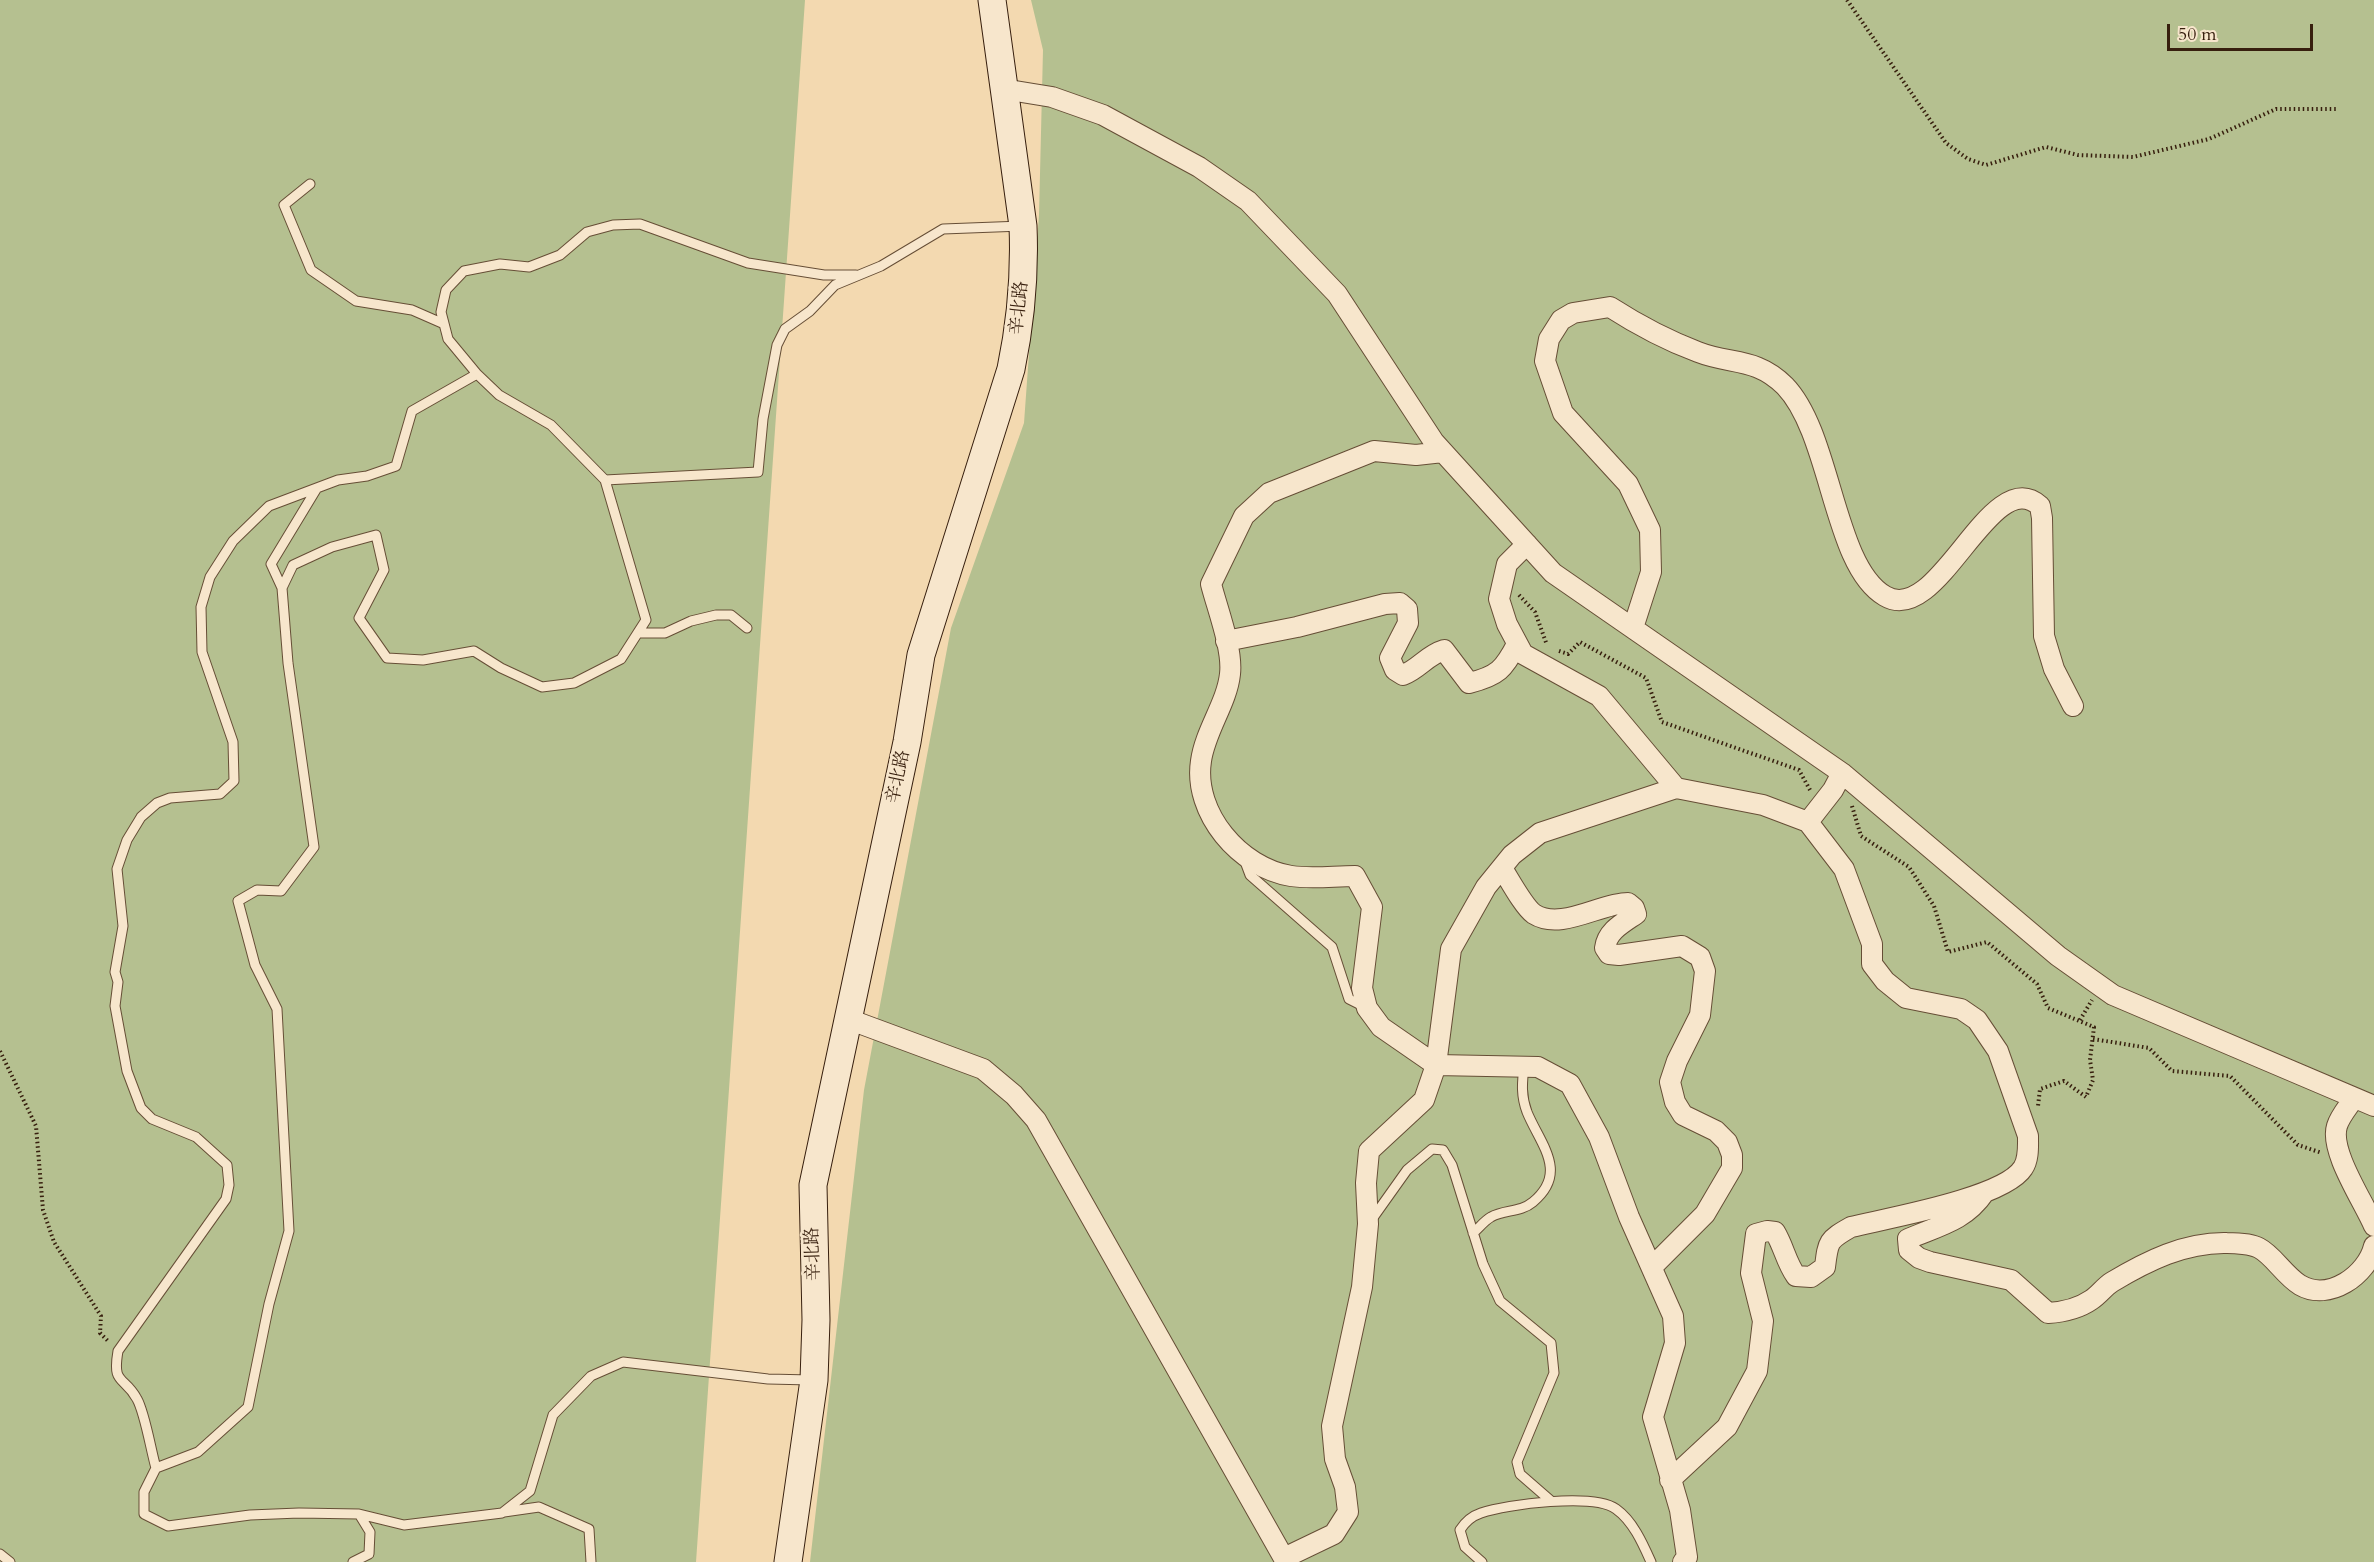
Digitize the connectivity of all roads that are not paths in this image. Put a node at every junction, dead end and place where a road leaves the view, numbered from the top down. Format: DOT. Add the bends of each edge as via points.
graph roads {
  1 [pos="992,0"];
  2 [pos="1003,89"];
  3 [pos="310,184"];
  4 [pos="1023,226"];
  5 [pos="861,274"];
  6 [pos="444,324"];
  7 [pos="477,374"];
  8 [pos="1443,452"];
  9 [pos="605,480"];
  10 [pos="317,488"];
  11 [pos="1527,544"];
  12 [pos="282,588"];
  13 [pos="747,628"];
  14 [pos="1633,628"];
  15 [pos="638,633"];
  16 [pos="1226,641"];
  17 [pos="1517,644"];
  18 [pos="2073,706"];
  19 [pos="1842,773"];
  20 [pos="1676,788"];
  21 [pos="1814,814"];
  22 [pos="1242,854"];
  23 [pos="1502,868"];
  24 [pos="1367,1008"];
  25 [pos="848,1019"];
  26 [pos="1436,1065"];
  27 [pos="1524,1067"];
  28 [pos="2354,1098"];
  29 [pos="2374,1106"];
  30 [pos="1984,1193"];
  31 [pos="1368,1224"];
  32 [pos="2374,1226"];
  33 [pos="1473,1233"];
  34 [pos="2374,1246"];
  35 [pos="1652,1267"];
  36 [pos="814,1380"];
  37 [pos="156,1468"];
  38 [pos="1670,1480"];
  39 [pos="1551,1501"];
  40 [pos="502,1513"];
  41 [pos="359,1514"];
  42 [pos="0,1554"];
  43 [pos="1285,1560"];
  44 [pos="10,1562"];
  45 [pos="353,1562"];
  46 [pos="591,1562"];
  47 [pos="788,1562"];
  48 [pos="1482,1562"];
  49 [pos="1651,1562"];
  50 [pos="1683,1562"];
  1 -- 2 [label="main road, 辛北路"];
  2 -- 4 [label="main road, 辛北路"];
  2 -- 8 [label="street" via="1052,97 1103,115 1199,167 1248,201 1337,294"];
  3 -- 6 [label="lane" via="284,205 311,270 356,300 412,310"];
  4 -- 5 [label="lane" via="943,229"];
  4 -- 25 [label="main road, 辛北路" via="1023,301 1013,358 921,655 907,742"];
  5 -- 6 [label="lane" via="824,275 748,264 640,225 613,225 586,232 560,255 529,267 500,264 464,271 446,290 441,312"];
  5 -- 9 [label="lane" via="835,285 810,311 785,329 775,356 758,472"];
  6 -- 7 [label="lane" via="448,339"];
  7 -- 9 [label="lane" via="499,396 551,425"];
  7 -- 10 [label="lane" via="412,411 396,465"];
  8 -- 11 [label="street"];
  8 -- 16 [label="street" via="1374,451 1269,493 1244,516 1211,584"];
  9 -- 15 [label="lane" via="646,620"];
  10 -- 12 [label="lane" via="271,564"];
  10 -- 37 [label="lane" via="269,507 233,541 210,578 201,607 202,652 233,742 234,781 220,794 170,798 157,803 141,817 127,840 117,869 123,926 115,1006 127,1071 141,1108 152,1119 196,1137 226,1165 229,1185 226,1199 118,1351 114,1370 138,1399"];
  11 -- 14 [label="street" via="1553,573"];
  11 -- 17 [label="street" via="1507,564 1499,598"];
  12 -- 15 [label="lane" via="293,565 332,547 376,535 384,570 359,618 387,658 423,660 474,651 542,687 574,682 621,659"];
  12 -- 37 [label="lane" via="288,663 314,847 281,891 257,890 238,901 255,965 277,1010 289,1232 269,1304 248,1407 198,1452"];
  13 -- 15 [label="lane" via="731,615 716,615 665,633"];
  14 -- 18 [label="street" via="1651,572 1650,530 1628,484 1563,413 1545,361 1549,339 1561,320 1573,313 1610,307 1652,333 1691,350 1754,364 1785,387 1805,418 1831,482 1853,561 1886,597 1905,599 1924,592 1975,531 2004,505 2019,498 2033,499 2040,506 2044,636 2054,669"];
  14 -- 19 [label="street"];
  16 -- 17 [label="street" via="1400,603 1407,609 1408,623 1390,658 1395,670 1403,675 1431,654 1444,650 1469,683 1483,680 1506,666"];
  16 -- 22 [label="street" via="1230,673 1201,758 1199,778 1210,815"];
  17 -- 20 [label="street" via="1523,654 1599,696"];
  19 -- 21 [label="street"];
  19 -- 28 [label="street" via="2058,956 2113,995"];
  20 -- 21 [label="street"];
  20 -- 23 [label="street" via="1540,833"];
  21 -- 30 [label="street" via="1845,869 1872,944 1872,964 1884,981 1906,998 1961,1009 1977,1020 1998,1051 2028,1136 2029,1151 2024,1167 2011,1180"];
  22 -- 24 [label="lane" via="1250,875 1332,946 1349,999"];
  22 -- 24 [label="street" via="1256,865 1290,876 1355,876 1372,907 1362,988"];
  23 -- 26 [label="street" via="1486,887 1451,949"];
  23 -- 35 [label="street" via="1532,913 1543,918 1562,919 1614,903 1628,903 1636,914 1606,939 1605,948 1610,954 1682,946 1700,957 1705,971 1700,1015 1670,1082 1683,1115 1716,1131 1726,1142 1732,1168 1705,1214"];
  24 -- 26 [label="street" via="1381,1027"];
  25 -- 36 [label="main road, 辛北路" via="813,1185"];
  25 -- 43 [label="street" via="982,1069 1014,1095 1036,1120"];
  26 -- 27 [label="street"];
  26 -- 31 [label="street" via="1424,1100 1369,1151"];
  27 -- 33 [label="lane" via="1521,1086 1526,1111 1550,1156 1546,1187 1534,1202 1491,1218"];
  27 -- 35 [label="street" via="1538,1067 1570,1084 1599,1137"];
  28 -- 29 [label="street"];
  28 -- 32 [label="street" via="2337,1126 2341,1159"];
  30 -- 34 [label="street" via="1961,1217 1908,1239 1909,1250 1930,1262 2012,1280 2048,1313 2067,1312 2092,1300 2126,1274 2189,1246 2228,1242 2259,1247 2286,1275 2302,1286 2318,1290 2348,1282 2368,1265"];
  30 -- 38 [label="street" via="1851,1227 1827,1243 1825,1267 1811,1277 1796,1276 1786,1263 1784,1248 1775,1232 1756,1234 1751,1274 1763,1321 1757,1371 1727,1427"];
  31 -- 33 [label="lane" via="1407,1170 1432,1149 1443,1150 1452,1165"];
  31 -- 43 [label="street" via="1362,1287 1332,1426 1335,1459 1345,1487 1348,1512 1334,1534"];
  33 -- 39 [label="lane" via="1500,1301 1551,1343 1554,1373 1517,1462 1520,1474"];
  35 -- 38 [label="street" via="1673,1316 1675,1343 1653,1417"];
  36 -- 40 [label="lane" via="768,1379 623,1362 591,1376 553,1415 530,1491"];
  36 -- 47 [label="main road, 辛北路"];
  37 -- 41 [label="lane" via="144,1492 144,1514 168,1526 250,1515"];
  38 -- 50 [label="street" via="1680,1510 1687,1557"];
  39 -- 48 [label="lane" via="1481,1513 1466,1522 1460,1530 1461,1538"];
  39 -- 49 [label="lane" via="1599,1501 1617,1509 1639,1536"];
  40 -- 41 [label="lane" via="404,1525"];
  40 -- 46 [label="lane" via="539,1507 589,1529"];
  41 -- 45 [label="lane" via="370,1532 369,1554"];
  42 -- 44 [label="lane"];
}
